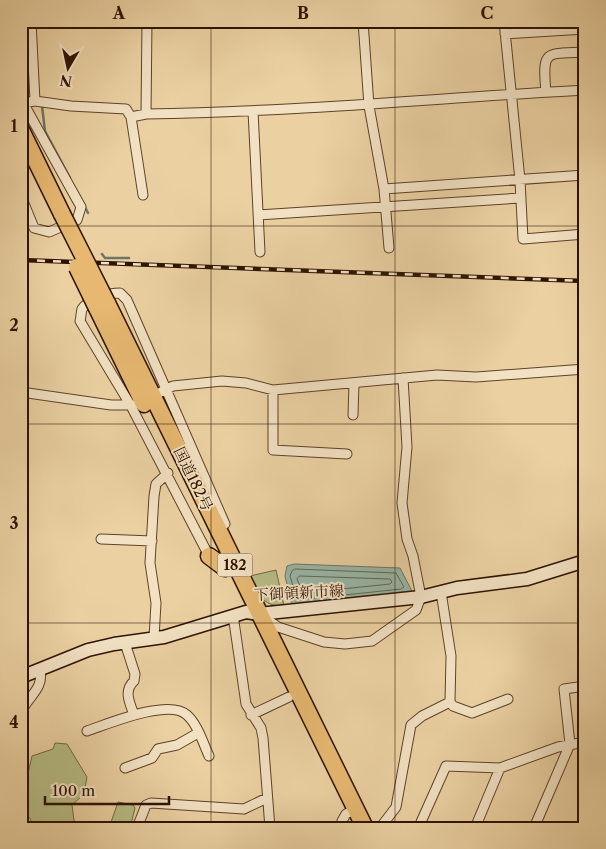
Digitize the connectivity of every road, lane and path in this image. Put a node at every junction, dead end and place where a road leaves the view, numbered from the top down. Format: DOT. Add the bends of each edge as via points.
graph roads {
  1 [pos="31,21"];
  2 [pos="147,21"];
  3 [pos="362,21"];
  4 [pos="504,21"];
  5 [pos="585,29"];
  6 [pos="505,34"];
  7 [pos="585,52"];
  8 [pos="585,90"];
  9 [pos="546,92"];
  10 [pos="512,95"];
  11 [pos="22,101"];
  12 [pos="35,102"];
  13 [pos="369,106"];
  14 [pos="253,111"];
  15 [pos="146,114"];
  16 [pos="131,117"];
  17 [pos="21,130"];
  18 [pos="21,152"];
  19 [pos="585,175"];
  20 [pos="520,180"];
  21 [pos="384,189"];
  22 [pos="143,195"];
  23 [pos="21,196"];
  24 [pos="520,198"];
  25 [pos="385,207"];
  26 [pos="258,215"];
  27 [pos="58,216"];
  28 [pos="585,234"];
  29 [pos="389,248"];
  30 [pos="260,252"];
  31 [pos="585,369"];
  32 [pos="404,378"];
  33 [pos="354,383"];
  34 [pos="273,390"];
  35 [pos="162,391"];
  36 [pos="21,392"];
  37 [pos="135,405"];
  38 [pos="353,415"];
  39 [pos="347,454"];
  40 [pos="168,473"];
  41 [pos="225,524"];
  42 [pos="101,539"];
  43 [pos="152,541"];
  44 [pos="209,556"];
  45 [pos="585,561"];
  46 [pos="228,563"];
  47 [pos="441,592"];
  48 [pos="421,597"];
  49 [pos="246,614"];
  50 [pos="154,638"];
  51 [pos="125,642"];
  52 [pos="40,670"];
  53 [pos="21,678"];
  54 [pos="585,686"];
  55 [pos="288,697"];
  56 [pos="508,698"];
  57 [pos="450,702"];
  58 [pos="21,713"];
  59 [pos="134,715"];
  60 [pos="251,715"];
  61 [pos="87,731"];
  62 [pos="198,733"];
  63 [pos="585,742"];
  64 [pos="570,744"];
  65 [pos="209,756"];
  66 [pos="125,768"];
  67 [pos="500,768"];
  68 [pos="267,798"];
  69 [pos="350,820"];
  70 [pos="136,828"];
  71 [pos="270,828"];
  72 [pos="365,828"];
  73 [pos="380,828"];
  74 [pos="423,828"];
  75 [pos="474,828"];
  76 [pos="534,828"];
  1 -- 12 [label="street"];
  2 -- 15 [label="street"];
  3 -- 13 [label="street"];
  4 -- 6 [label="street"];
  5 -- 6 [label="street"];
  6 -- 10 [label="street"];
  7 -- 9 [label="street" via="548,56 544,66"];
  8 -- 9 [label="street"];
  9 -- 10 [label="street"];
  10 -- 13 [label="street"];
  10 -- 20 [label="street"];
  11 -- 12 [label="street"];
  11 -- 23 [label="street" via="81,207 77,220 49,232 34,228"];
  12 -- 16 [label="street" via="126,109"];
  13 -- 14 [label="street"];
  13 -- 21 [label="street"];
  14 -- 15 [label="street"];
  14 -- 26 [label="street"];
  15 -- 16 [label="street"];
  16 -- 22 [label="street"];
  17 -- 27 [label="highway, 国道182号 / 182"];
  18 -- 27 [label="highway, 国道182号 / 182"];
  19 -- 20 [label="street"];
  20 -- 21 [label="street"];
  20 -- 24 [label="street"];
  21 -- 25 [label="street"];
  24 -- 25 [label="street"];
  24 -- 28 [label="street" via="523,239"];
  25 -- 26 [label="street"];
  25 -- 29 [label="street"];
  26 -- 30 [label="street"];
  27 -- 46 [label="highway, 国道182号 / 182, bridge"];
  31 -- 32 [label="street" via="476,377 437,375"];
  32 -- 33 [label="street"];
  32 -- 48 [label="street" via="407,447 402,503"];
  33 -- 34 [label="street"];
  33 -- 38 [label="street"];
  34 -- 35 [label="street" via="222,381 173,386"];
  34 -- 39 [label="street" via="273,450"];
  35 -- 37 [label="street" via="127,300 120,293 109,293 82,309 80,321"];
  35 -- 41 [label="street"];
  36 -- 37 [label="street" via="111,406"];
  37 -- 40 [label="street"];
  40 -- 43 [label="street" via="156,484"];
  40 -- 44 [label="street"];
  41 -- 46 [label="highway"];
  42 -- 43 [label="street"];
  43 -- 50 [label="street" via="150,563 156,603"];
  44 -- 46 [label="highway"];
  45 -- 47 [label="main road, 下御領新市線" via="527,579"];
  46 -- 49 [label="highway, 国道182号 / 182"];
  47 -- 48 [label="main road, 下御領新市線"];
  47 -- 57 [label="street" via="451,656"];
  48 -- 49 [label="main road, 下御領新市線"];
  48 -- 49 [label="street" via="416,610 384,634 372,641 345,644 324,642"];
  49 -- 50 [label="main road, 下御領新市線"];
  49 -- 55 [label="highway, 国道182号 / 182"];
  49 -- 60 [label="street" via="246,704"];
  49 -- 69 [label="highway, 国道182号 / 182"];
  50 -- 51 [label="main road, 下御領新市線"];
  51 -- 52 [label="main road, 下御領新市線" via="88,650"];
  51 -- 59 [label="street" via="135,674 127,692"];
  52 -- 53 [label="main road, 下御領新市線"];
  52 -- 58 [label="street" via="40,686"];
  54 -- 64 [label="street" via="564,689"];
  55 -- 60 [label="street"];
  55 -- 69 [label="highway, 国道182号 / 182"];
  56 -- 57 [label="street" via="472,712"];
  57 -- 73 [label="street" via="410,725 396,807"];
  59 -- 61 [label="street"];
  59 -- 62 [label="street" via="179,710 186,714"];
  60 -- 68 [label="street" via="264,738"];
  62 -- 65 [label="street"];
  62 -- 66 [label="street" via="177,745 158,749 152,758"];
  63 -- 64 [label="street"];
  64 -- 67 [label="street"];
  64 -- 76 [label="street"];
  67 -- 74 [label="street" via="446,766 421,822"];
  67 -- 75 [label="street"];
  68 -- 70 [label="street" via="244,809 151,803 146,805"];
  68 -- 71 [label="street"];
  69 -- 72 [label="highway, 国道182号 / 182"];
}
